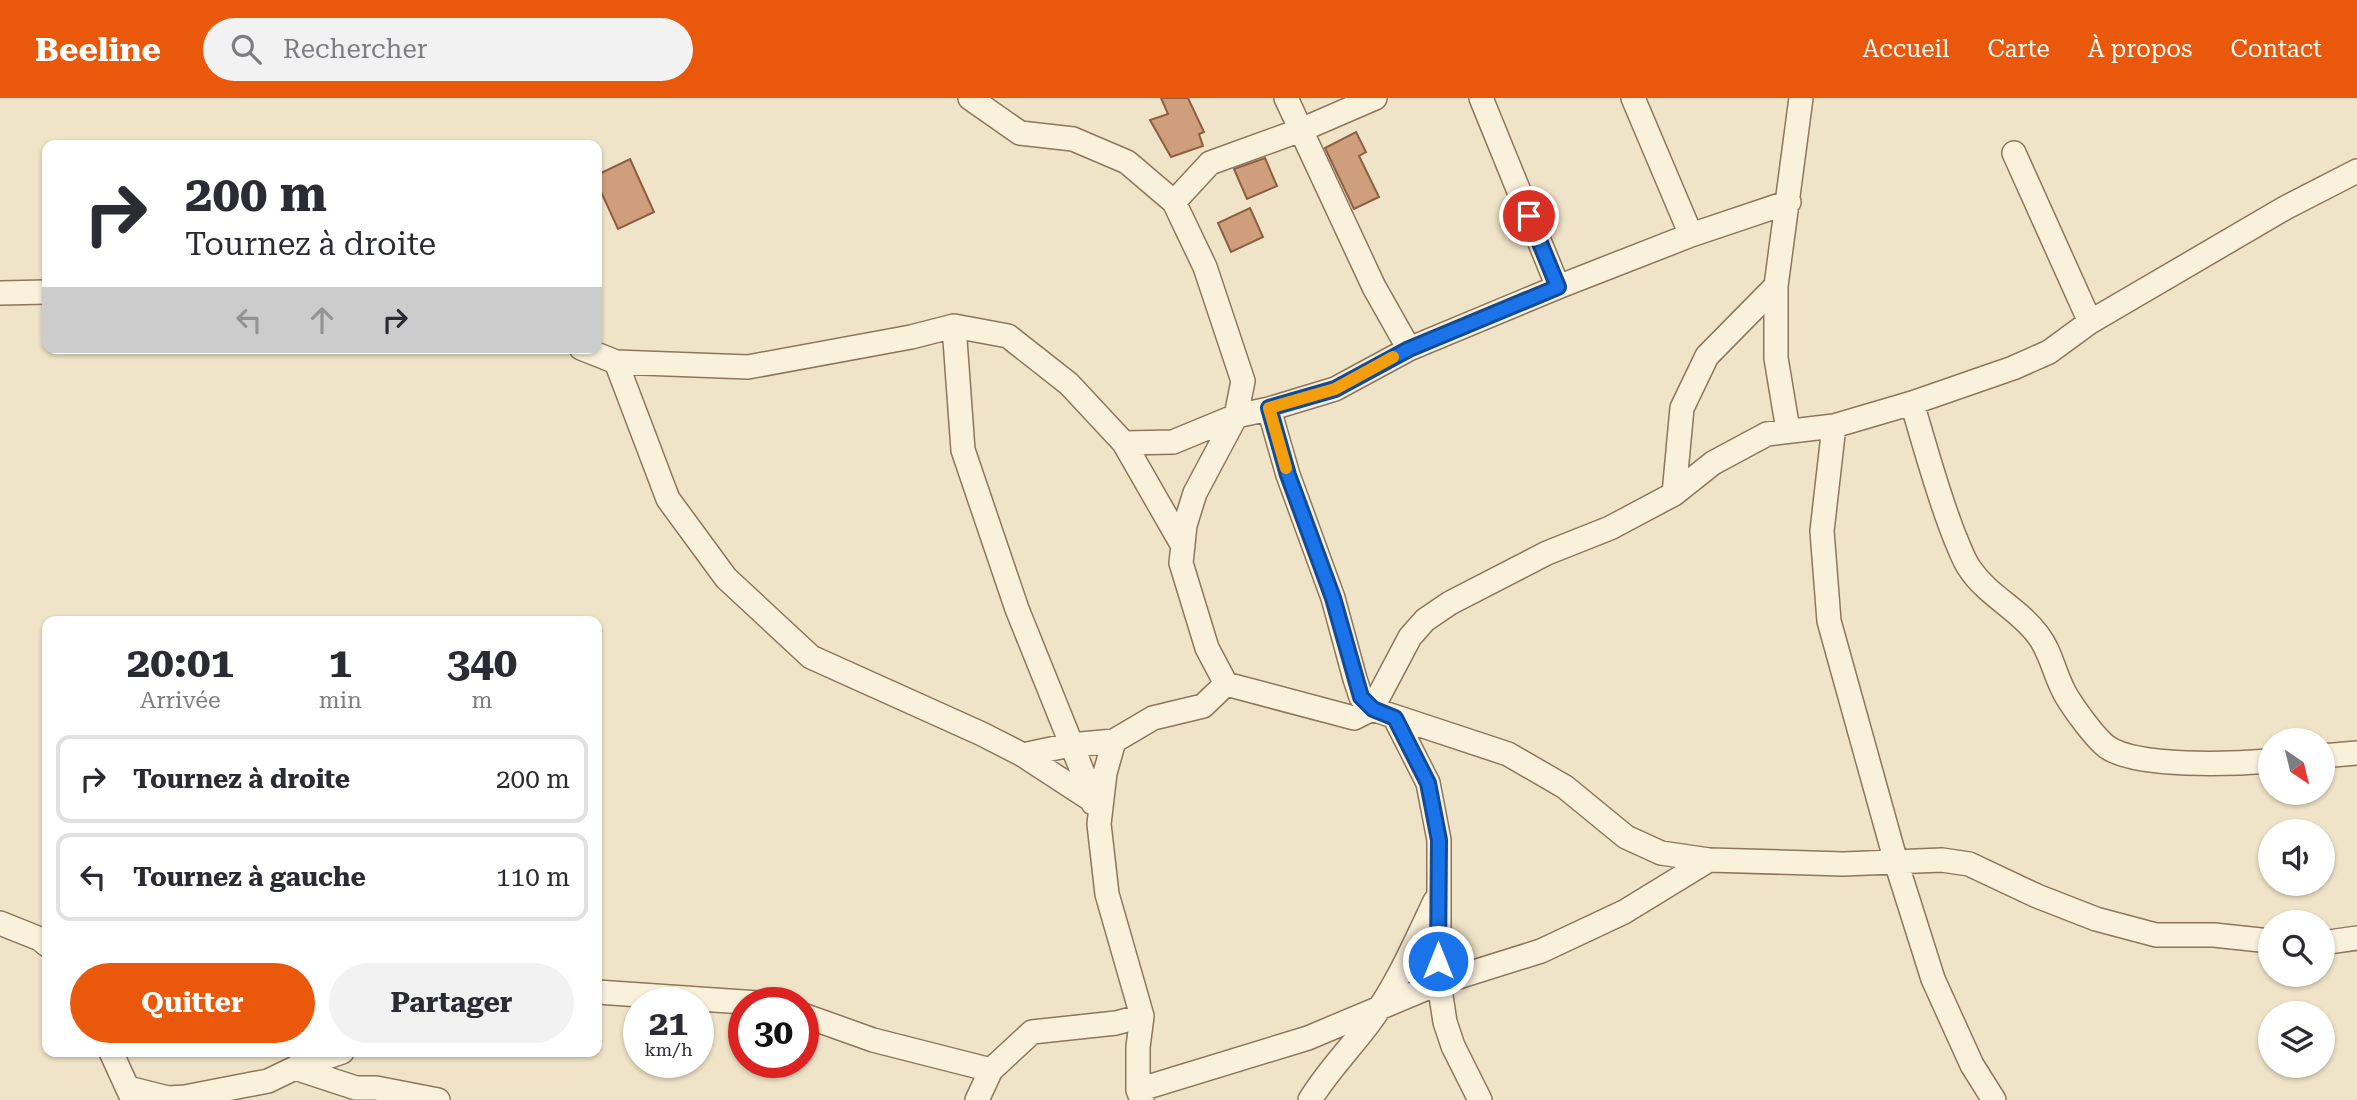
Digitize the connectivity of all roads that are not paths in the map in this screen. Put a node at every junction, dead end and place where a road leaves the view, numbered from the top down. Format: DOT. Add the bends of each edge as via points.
graph roads {
  1 [pos="970,98"];
  2 [pos="1286,98"];
  3 [pos="1375,98"];
  4 [pos="1481,98"];
  5 [pos="1633,98"];
  6 [pos="1801,98"];
  7 [pos="1301,130"];
  8 [pos="2014,153"];
  9 [pos="2357,171"];
  10 [pos="1174,202"];
  11 [pos="1788,202"];
  12 [pos="1691,235"];
  13 [pos="1776,286"];
  14 [pos="1558,287"];
  15 [pos="42,292"];
  16 [pos="0,293"];
  17 [pos="2090,322"];
  18 [pos="954,326"];
  19 [pos="1409,349"];
  20 [pos="596,354"];
  21 [pos="616,362"];
  22 [pos="1912,403"];
  23 [pos="1269,408"];
  24 [pos="1237,416"];
  25 [pos="1834,426"];
  26 [pos="1788,430"];
  27 [pos="1125,443"];
  28 [pos="1674,494"];
  29 [pos="1183,546"];
  30 [pos="1226,684"];
  31 [pos="1373,709"];
  32 [pos="1395,718"];
  33 [pos="1114,741"];
  34 [pos="1070,745"];
  35 [pos="2357,753"];
  36 [pos="1023,755"];
  37 [pos="2335,755"];
  38 [pos="2258,761"];
  39 [pos="1092,800"];
  40 [pos="1099,824"];
  41 [pos="1709,860"];
  42 [pos="1896,862"];
  43 [pos="1438,895"];
  44 [pos="0,923"];
  45 [pos="2357,938"];
  46 [pos="2258,940"];
  47 [pos="42,941"];
  48 [pos="2335,941"];
  49 [pos="1439,983"];
  50 [pos="602,992"];
  51 [pos="728,1001"];
  52 [pos="1378,1010"];
  53 [pos="1142,1016"];
  54 [pos="819,1021"];
  55 [pos="113,1057"];
  56 [pos="327,1057"];
  57 [pos="295,1068"];
  58 [pos="992,1070"];
  59 [pos="130,1094"];
  60 [pos="1140,1095"];
  61 [pos="438,1100"];
  62 [pos="977,1100"];
  63 [pos="1310,1100"];
  64 [pos="1480,1100"];
  65 [pos="1994,1100"];
  1 -- 10 [label="street" via="1020,133 1073,139 1127,162"];
  2 -- 7 [label="street"];
  3 -- 7 [label="street"];
  4 -- 14 [label="street"];
  5 -- 12 [label="street"];
  6 -- 11 [label="street"];
  7 -- 10 [label="street" via="1210,163"];
  7 -- 19 [label="street" via="1374,287"];
  8 -- 17 [label="street"];
  9 -- 17 [label="street"];
  10 -- 24 [label="street" via="1205,267 1243,381"];
  11 -- 12 [label="street"];
  11 -- 13 [label="street"];
  12 -- 14 [label="street"];
  13 -- 26 [label="street" via="1776,358"];
  13 -- 28 [label="street" via="1707,356 1682,408"];
  14 -- 19 [label="street"];
  15 -- 16 [label="street"];
  17 -- 22 [label="street" via="2049,352"];
  18 -- 21 [label="street" via="748,367"];
  18 -- 27 [label="street" via="1008,336 1069,384"];
  18 -- 34 [label="street" via="963,450"];
  19 -- 23 [label="street" via="1335,389"];
  20 -- 21 [label="street"];
  21 -- 36 [label="street" via="668,499 726,578 811,657"];
  22 -- 25 [label="street"];
  22 -- 38 [label="street" via="1949,523 1968,567 2039,635 2069,700 2106,746 2133,756 2197,764"];
  23 -- 24 [label="street"];
  23 -- 31 [label="street" via="1361,697"];
  24 -- 27 [label="street" via="1173,442"];
  24 -- 29 [label="street" via="1195,493"];
  25 -- 26 [label="street"];
  25 -- 42 [label="street" via="1822,531 1829,621"];
  26 -- 28 [label="street" via="1747,443"];
  27 -- 29 [label="street"];
  28 -- 31 [label="street" via="1610,528 1547,553 1425,620 1410,637"];
  29 -- 30 [label="street" via="1181,563 1207,648"];
  30 -- 31 [label="street" via="1354,718"];
  30 -- 33 [label="street" via="1203,706 1153,718"];
  31 -- 32 [label="street"];
  32 -- 41 [label="street" via="1508,754 1565,788 1626,837 1661,853"];
  32 -- 43 [label="street" via="1428,783 1439,840"];
  33 -- 34 [label="street"];
  33 -- 40 [label="street"];
  34 -- 36 [label="street"];
  34 -- 39 [label="street"];
  35 -- 37 [label="street"];
  36 -- 39 [label="street"];
  39 -- 40 [label="street"];
  40 -- 53 [label="street" via="1107,894"];
  41 -- 42 [label="street"];
  41 -- 49 [label="street" via="1577,935"];
  42 -- 46 [label="street" via="1969,864 2096,919 2156,935"];
  42 -- 65 [label="street" via="1933,979 1972,1065"];
  43 -- 49 [label="street"];
  43 -- 52 [label="street"];
  44 -- 47 [label="street"];
  45 -- 48 [label="street"];
  49 -- 52 [label="street"];
  49 -- 64 [label="street" via="1453,1046"];
  50 -- 51 [label="street"];
  52 -- 60 [label="street"];
  52 -- 63 [label="street"];
  53 -- 58 [label="street" via="1032,1032"];
  53 -- 60 [label="street"];
  54 -- 58 [label="street" via="873,1040"];
  55 -- 59 [label="street"];
  56 -- 57 [label="street"];
  57 -- 59 [label="street" via="268,1081 185,1097"];
  57 -- 61 [label="street" via="356,1088"];
  58 -- 62 [label="street"];
}
